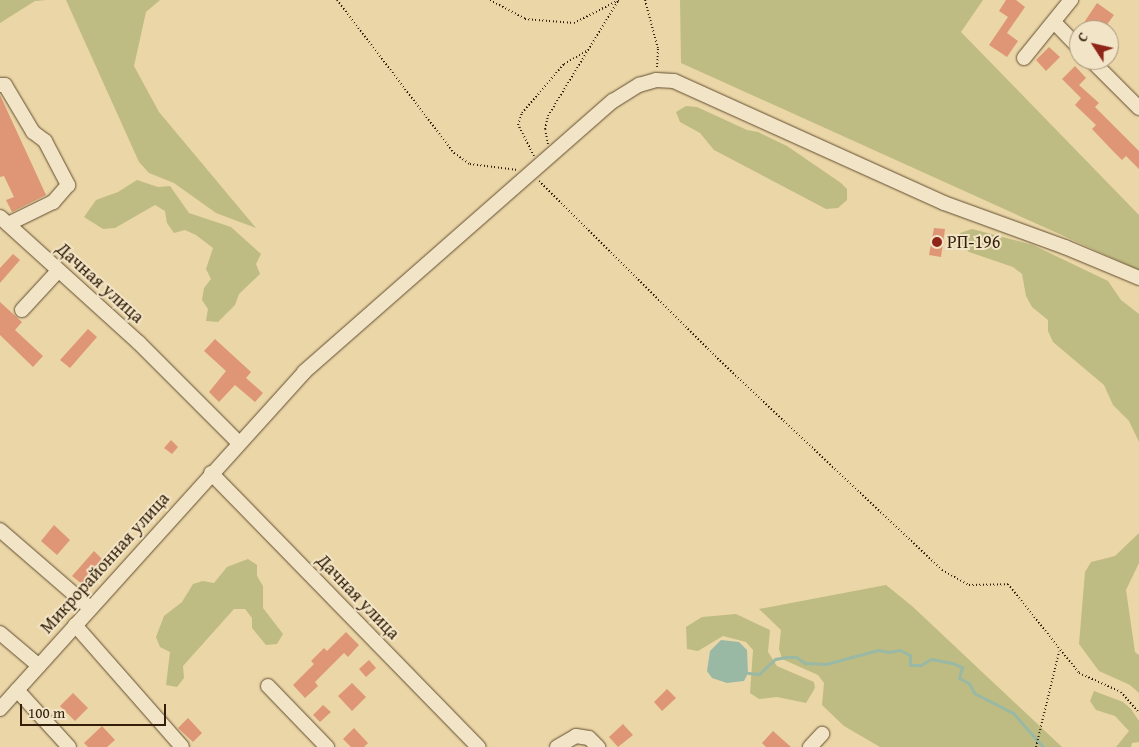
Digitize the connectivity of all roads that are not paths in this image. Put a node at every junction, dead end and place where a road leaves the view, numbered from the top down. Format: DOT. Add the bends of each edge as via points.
graph roads {
  1 [pos="1071,0"];
  2 [pos="1055,23"];
  3 [pos="1069,38"];
  4 [pos="1024,58"];
  5 [pos="1101,70"];
  6 [pos="0,85"];
  7 [pos="1139,108"];
  8 [pos="4,221"];
  9 [pos="58,271"];
  10 [pos="1139,278"];
  11 [pos="22,310"];
  12 [pos="238,442"];
  13 [pos="210,472"];
  14 [pos="0,530"];
  15 [pos="90,608"];
  16 [pos="76,625"];
  17 [pos="0,633"];
  18 [pos="39,666"];
  19 [pos="268,686"];
  20 [pos="18,690"];
  21 [pos="0,709"];
  22 [pos="822,734"];
  23 [pos="69,747"];
  24 [pos="182,747"];
  25 [pos="327,747"];
  26 [pos="478,747"];
  27 [pos="557,747"];
  28 [pos="598,747"];
  29 [pos="810,747"];
  1 -- 2 [label="street"];
  2 -- 3 [label="street"];
  2 -- 4 [label="street"];
  5 -- 7 [label="street"];
  6 -- 8 [label="street" via="5,85 33,132 45,140 68,185 53,202"];
  8 -- 9 [label="street, Дачная улица"];
  9 -- 11 [label="street"];
  9 -- 12 [label="street, Дачная улица" via="139,343"];
  10 -- 12 [label="street, Микрорайонная улица" via="944,203 682,84 656,80 639,85 613,100 322,356"];
  12 -- 13 [label="street, Микрорайонная улица"];
  13 -- 15 [label="street, Микрорайонная улица"];
  13 -- 26 [label="street, Дачная улица"];
  14 -- 15 [label="street"];
  15 -- 16 [label="street, Микрорайонная улица"];
  16 -- 18 [label="street, Микрорайонная улица"];
  16 -- 24 [label="street"];
  17 -- 18 [label="street"];
  18 -- 20 [label="street, Микрорайонная улица"];
  19 -- 25 [label="street"];
  20 -- 21 [label="street, Микрорайонная улица"];
  20 -- 23 [label="street"];
  22 -- 29 [label="street"];
  27 -- 28 [label="street" via="576,736 589,738"];
}
